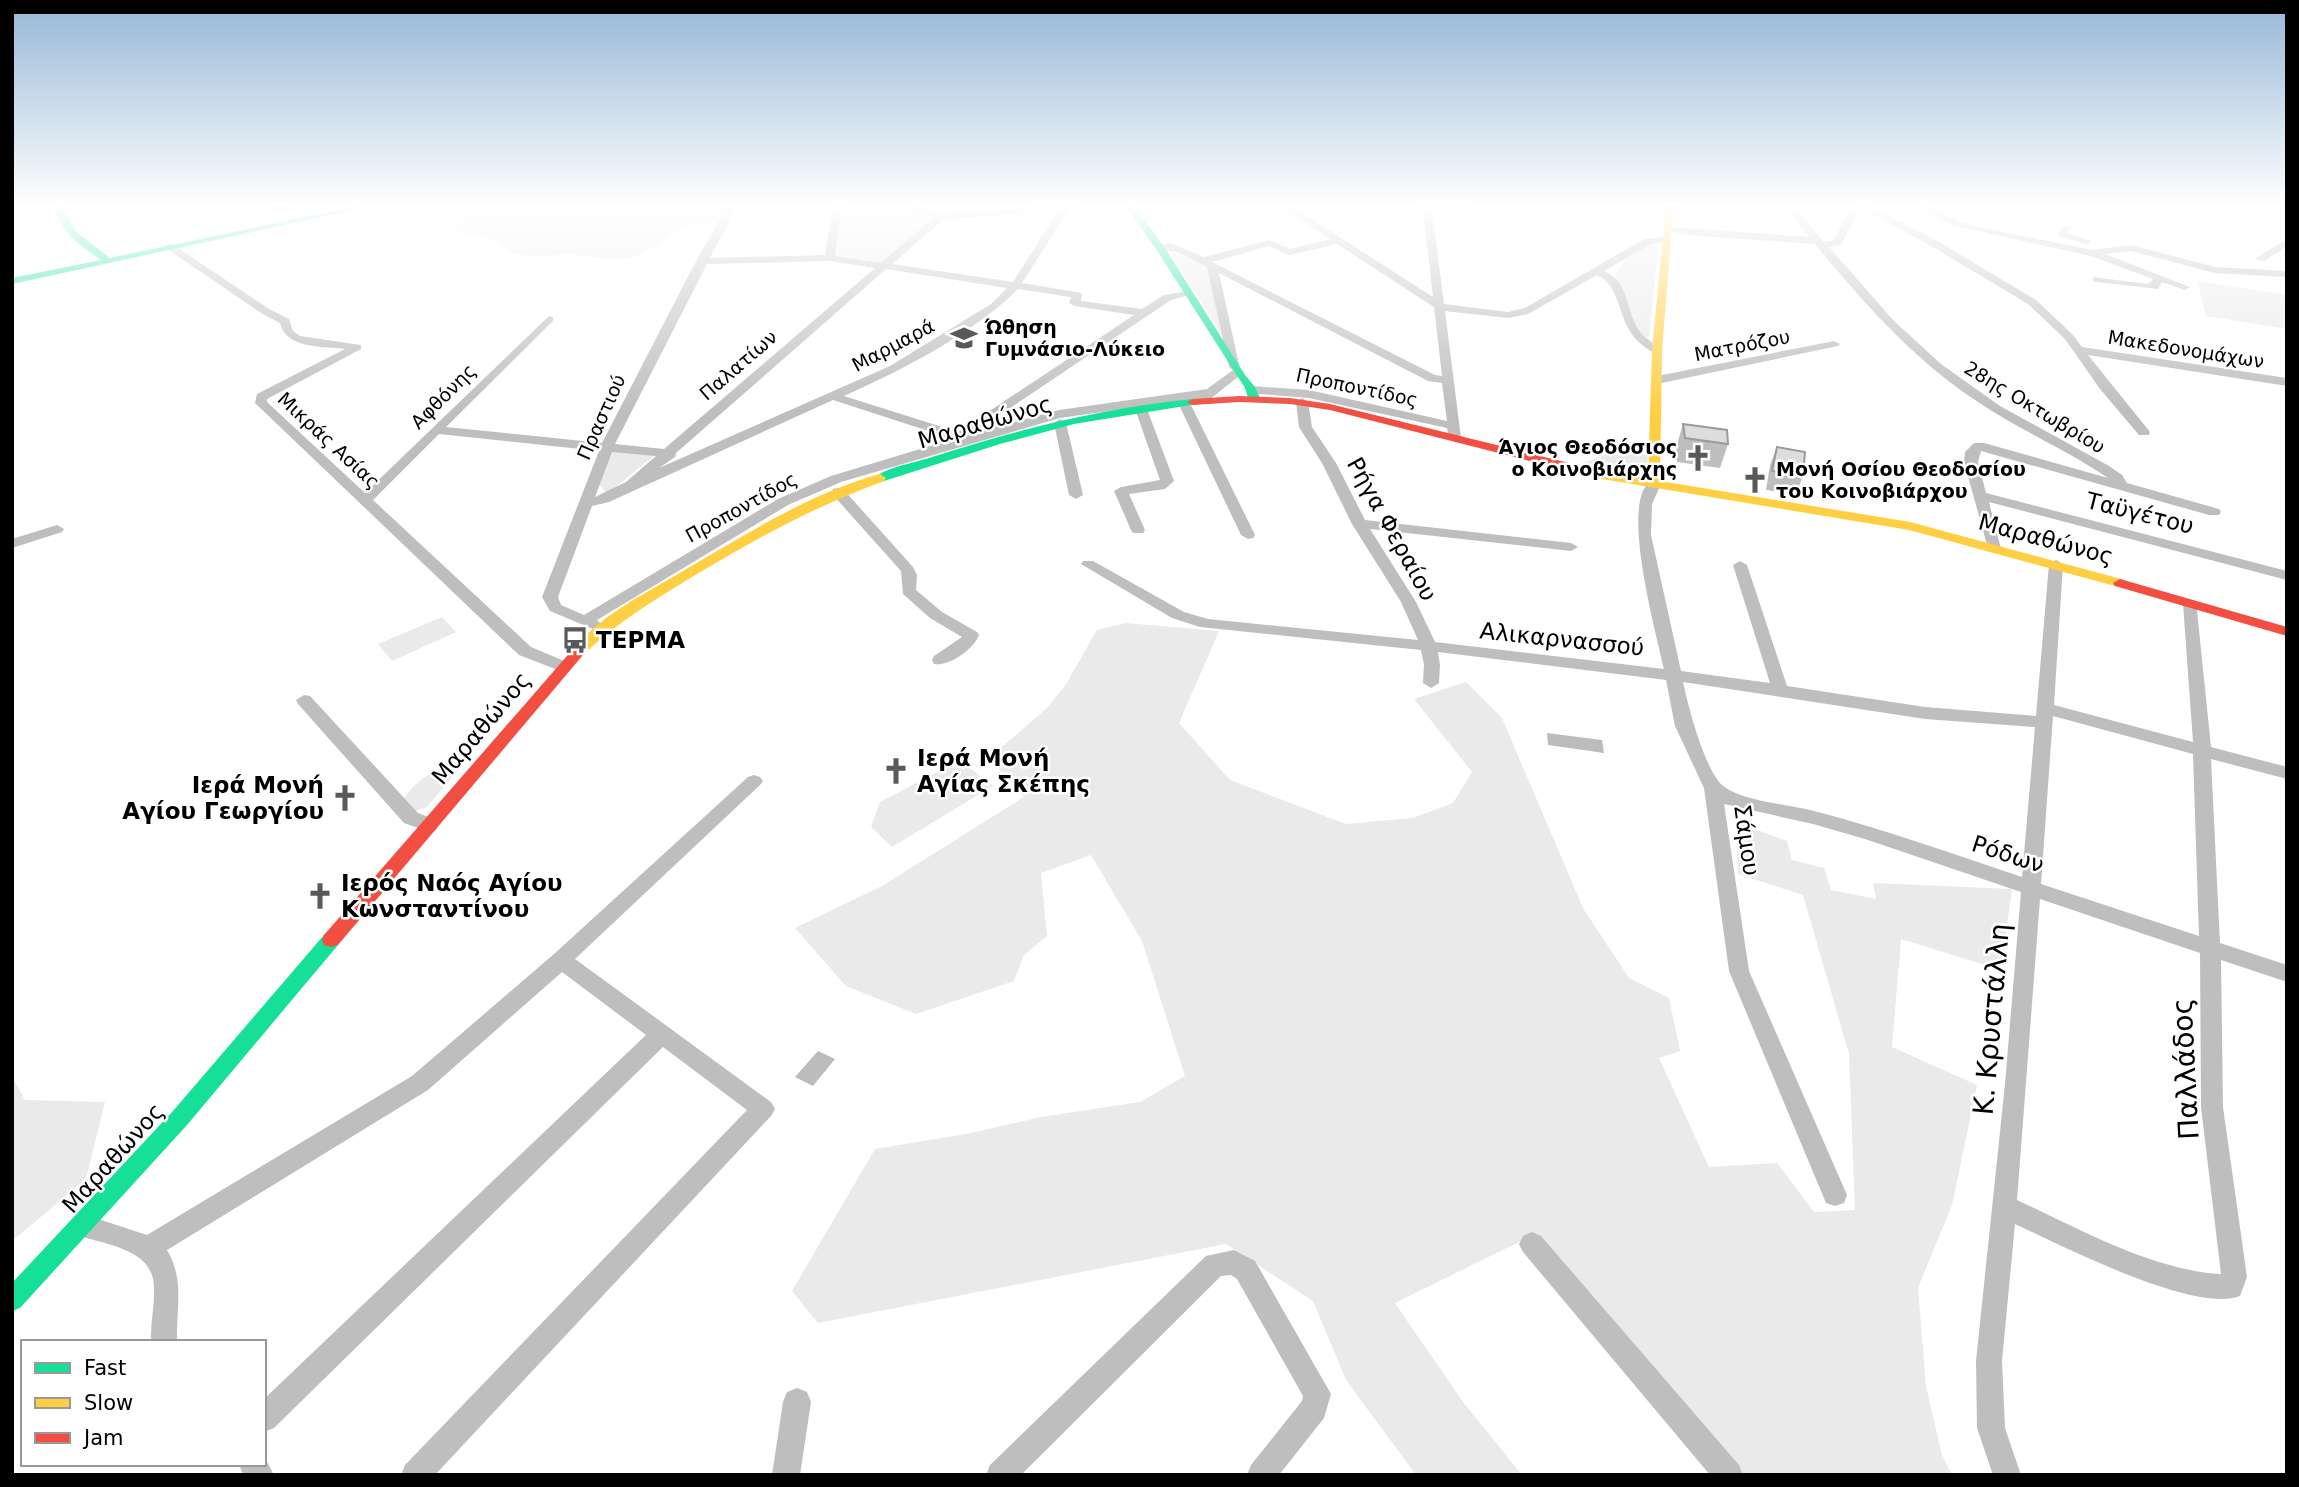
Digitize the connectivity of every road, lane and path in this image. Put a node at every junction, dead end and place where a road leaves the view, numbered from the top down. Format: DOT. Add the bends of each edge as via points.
graph roads {
  1 [pos="45,273"];
  2 [pos="209,273"];
  3 [pos="695,273"];
  4 [pos="874,273"];
  5 [pos="935,273"];
  6 [pos="1023,273"];
  7 [pos="1175,273"];
  8 [pos="1211,273"];
  9 [pos="1227,273"];
  10 [pos="1392,273"];
  11 [pos="1437,273"];
  12 [pos="1595,273"];
  13 [pos="1600,273"];
  14 [pos="1665,273"];
  15 [pos="1848,273"];
  16 [pos="1985,273"];
  17 [pos="2147,273"];
  18 [pos="2268,273"];
  19 [pos="2287,274"];
  20 [pos="2159,278"];
  21 [pos="2097,279"];
  22 [pos="12,281"];
  23 [pos="1016,285"];
  24 [pos="1439,286"];
  25 [pos="1413,287"];
  26 [pos="2185,287"];
  27 [pos="1256,288"];
  28 [pos="1188,294"];
  29 [pos="1218,294"];
  30 [pos="1441,307"];
  31 [pos="1144,313"];
  32 [pos="549,319"];
  33 [pos="1834,344"];
  34 [pos="1657,350"];
  35 [pos="2079,351"];
  36 [pos="1238,372"];
  37 [pos="1449,380"];
  38 [pos="1657,380"];
  39 [pos="2287,382"];
  40 [pos="1214,392"];
  41 [pos="832,396"];
  42 [pos="1248,396"];
  43 [pos="1188,402"];
  44 [pos="1302,402"];
  45 [pos="1141,409"];
  46 [pos="1060,423"];
  47 [pos="436,430"];
  48 [pos="1455,432"];
  49 [pos="2144,432"];
  50 [pos="962,438"];
  51 [pos="607,447"];
  52 [pos="664,454"];
  53 [pos="691,457"];
  54 [pos="383,481"];
  55 [pos="1654,484"];
  56 [pos="631,485"];
  57 [pos="2122,485"];
  58 [pos="353,488"];
  59 [pos="838,492"];
  60 [pos="1076,495"];
  61 [pos="1981,496"];
  62 [pos="365,500"];
  63 [pos="586,503"];
  64 [pos="2214,512"];
  65 [pos="1359,524"];
  66 [pos="57,529"];
  67 [pos="1138,530"];
  68 [pos="1248,535"];
  69 [pos="12,544"];
  70 [pos="1571,547"];
  71 [pos="1994,549"];
  72 [pos="1088,564"];
  73 [pos="1740,565"];
  74 [pos="2056,565"];
  75 [pos="2287,576"];
  76 [pos="2191,604"];
  77 [pos="584,621"];
  78 [pos="603,628"];
  79 [pos="2287,632"];
  80 [pos="1427,646"];
  81 [pos="940,660"];
  82 [pos="563,667"];
  83 [pos="1673,675"];
  84 [pos="1431,683"];
  85 [pos="1780,689"];
  86 [pos="304,700"];
  87 [pos="2044,715"];
  88 [pos="2202,750"];
  89 [pos="2287,773"];
  90 [pos="754,781"];
  91 [pos="1713,788"];
  92 [pos="429,825"];
  93 [pos="2032,887"];
  94 [pos="2210,948"];
  95 [pos="561,960"];
  96 [pos="2287,974"];
  97 [pos="662,1034"];
  98 [pos="1835,1195"];
  99 [pos="2003,1206"];
  100 [pos="83,1226"];
  101 [pos="1532,1244"];
  102 [pos="148,1248"];
  103 [pos="12,1300"];
  104 [pos="164,1340"];
  105 [pos="797,1402"];
  106 [pos="266,1416"];
  107 [pos="415,1475"];
  108 [pos="786,1475"];
  109 [pos="1000,1475"];
  110 [pos="1261,1475"];
  111 [pos="1729,1475"];
  112 [pos="2007,1475"];
  1 -- 22 [label="main road"];
  2 -- 58 [label="street, Μικράς Ασίας" via="285,321 288,332 297,339 357,347 261,397 261,403"];
  3 -- 51 [label="street, Πραστιού"];
  4 -- 52 [label="street, Παλατίων"];
  5 -- 23 [label="street"];
  6 -- 23 [label="street, Μαρμαρά"];
  7 -- 28 [label="main road"];
  8 -- 29 [label="street"];
  9 -- 27 [label="street"];
  10 -- 25 [label="street"];
  11 -- 24 [label="street"];
  12 -- 30 [label="street" via="1517,315"];
  13 -- 34 [label="street" via="1613,281 1640,340"];
  14 -- 34 [label="main road"];
  15 -- 57 [label="street, 28ης Οκτωβρίου" via="1921,353 1960,385 2104,469"];
  16 -- 35 [label="street" via="2042,311"];
  17 -- 20 [label="street"];
  18 -- 19 [label="street"];
  20 -- 21 [label="street" via="2148,287"];
  20 -- 26 [label="street"];
  23 -- 31 [label="street" via="1078,295 1073,303"];
  23 -- 41 [label="street, Μαρμαρά" via="995,306 894,369"];
  24 -- 25 [label="street"];
  24 -- 30 [label="street"];
  25 -- 30 [label="street"];
  27 -- 29 [label="street"];
  27 -- 37 [label="street" via="1432,379"];
  28 -- 31 [label="street" via="1168,297"];
  28 -- 36 [label="main road"];
  29 -- 36 [label="street"];
  30 -- 37 [label="street"];
  31 -- 50 [label="street"];
  32 -- 47 [label="street, Αφθόνης"];
  33 -- 38 [label="street, Ματρόζου"];
  34 -- 38 [label="main road"];
  35 -- 39 [label="street, Μακεδονομάχων"];
  35 -- 49 [label="street"];
  36 -- 40 [label="street"];
  36 -- 42 [label="main road" via="1236,385"];
  37 -- 48 [label="street"];
  38 -- 55 [label="main road"];
  40 -- 43 [label="street"];
  40 -- 50 [label="street, Προποντίδος" via="1059,414"];
  41 -- 50 [label="street"];
  41 -- 53 [label="street, Μαρμαρά"];
  42 -- 43 [label="main road, Μαραθώνος"];
  42 -- 44 [label="main road, Μαραθώνος"];
  42 -- 48 [label="street, Προποντίδος" via="1309,394"];
  43 -- 45 [label="main road, Μαραθώνος"];
  43 -- 68 [label="street"];
  44 -- 48 [label="main road, Μαραθώνος"];
  44 -- 65 [label="street, Ρήγα Φεραίου" via="1303,422 1329,462"];
  45 -- 46 [label="main road, Μαραθώνος"];
  45 -- 67 [label="street" via="1167,481 1121,491"];
  46 -- 59 [label="main road, Μαραθώνος"];
  46 -- 60 [label="street"];
  47 -- 51 [label="street"];
  47 -- 54 [label="street, Αφθόνης"];
  48 -- 55 [label="main road, Μαραθώνος" via="1602,475"];
  50 -- 77 [label="street, Προποντίδος" via="836,479 782,502"];
  51 -- 52 [label="street"];
  51 -- 63 [label="street, Πραστιού"];
  52 -- 53 [label="street"];
  52 -- 56 [label="street, Παλατίων"];
  53 -- 56 [label="street, Μαρμαρά"];
  54 -- 58 [label="street"];
  54 -- 62 [label="street, Αφθόνης"];
  55 -- 71 [label="main road, Μαραθώνος" via="1910,526"];
  55 -- 83 [label="street, Σάμου" via="1645,504 1643,536"];
  56 -- 63 [label="street, Παλατίων"];
  57 -- 61 [label="street" via="1979,446 1972,452 1971,462"];
  57 -- 64 [label="street"];
  58 -- 62 [label="street, Μικράς Ασίας"];
  59 -- 78 [label="main road, Μαραθώνος" via="776,522"];
  59 -- 81 [label="street" via="909,573 908,591 936,615 971,635"];
  61 -- 71 [label="street"];
  61 -- 75 [label="street, Ταϋγέτου"];
  62 -- 82 [label="street, Μικράς Ασίας" via="525,652"];
  63 -- 77 [label="street, Πραστιού" via="550,597 555,608"];
  65 -- 70 [label="street"];
  65 -- 80 [label="street, Ρήγα Φεραίου" via="1414,614"];
  66 -- 69 [label="street"];
  71 -- 74 [label="main road, Μαραθώνος"];
  72 -- 80 [label="street, Αλικαρνασσού" via="1167,609 1206,624"];
  73 -- 85 [label="street"];
  74 -- 76 [label="main road, Μαραθώνος"];
  74 -- 87 [label="street, Κ. Κρυστάλλη"];
  76 -- 79 [label="main road, Μαραθώνος"];
  76 -- 88 [label="street, Παλλάδος"];
  77 -- 78 [label="street, Πραστιού"];
  78 -- 82 [label="main road, Μαραθώνος"];
  80 -- 83 [label="street, Αλικαρνασσού"];
  80 -- 84 [label="street, Ρήγα Φεραίου"];
  82 -- 92 [label="main road, Μαραθώνος"];
  83 -- 85 [label="street, Αλικαρνασσού"];
  83 -- 91 [label="street, Σάμου" via="1687,737"];
  85 -- 87 [label="street, Αλικαρνασσού" via="1925,713"];
  86 -- 92 [label="street" via="411,818"];
  87 -- 88 [label="street, Αλικαρνασσού"];
  87 -- 93 [label="street, Κ. Κρυστάλλη"];
  88 -- 89 [label="street, Αλικαρνασσού"];
  88 -- 94 [label="street, Παλλάδος"];
  90 -- 95 [label="street"];
  91 -- 93 [label="street, Ρόδων" via="1734,800 1824,820"];
  91 -- 98 [label="street, Σάμου" via="1739,971"];
  92 -- 100 [label="main road, Μαραθώνος"];
  93 -- 94 [label="street, Ρόδων"];
  93 -- 99 [label="street, Κ. Κρυστάλλη"];
  94 -- 96 [label="street, Ρόδων"];
  94 -- 99 [label="street, Παλλάδος" via="2212,1107 2233,1259 2231,1287 2207,1287 2151,1268"];
  95 -- 97 [label="street"];
  95 -- 102 [label="street" via="420,1083"];
  97 -- 106 [label="street"];
  97 -- 107 [label="street" via="763,1109"];
  99 -- 112 [label="street, Κ. Κρυστάλλη" via="1987,1382 1993,1438"];
  100 -- 102 [label="street"];
  100 -- 103 [label="main road, Μαραθώνος"];
  101 -- 111 [label="street"];
  102 -- 104 [label="street" via="166,1276"];
  105 -- 108 [label="street"];
  109 -- 110 [label="street" via="1215,1265 1234,1262 1246,1270 1317,1394 1314,1408"];
}
